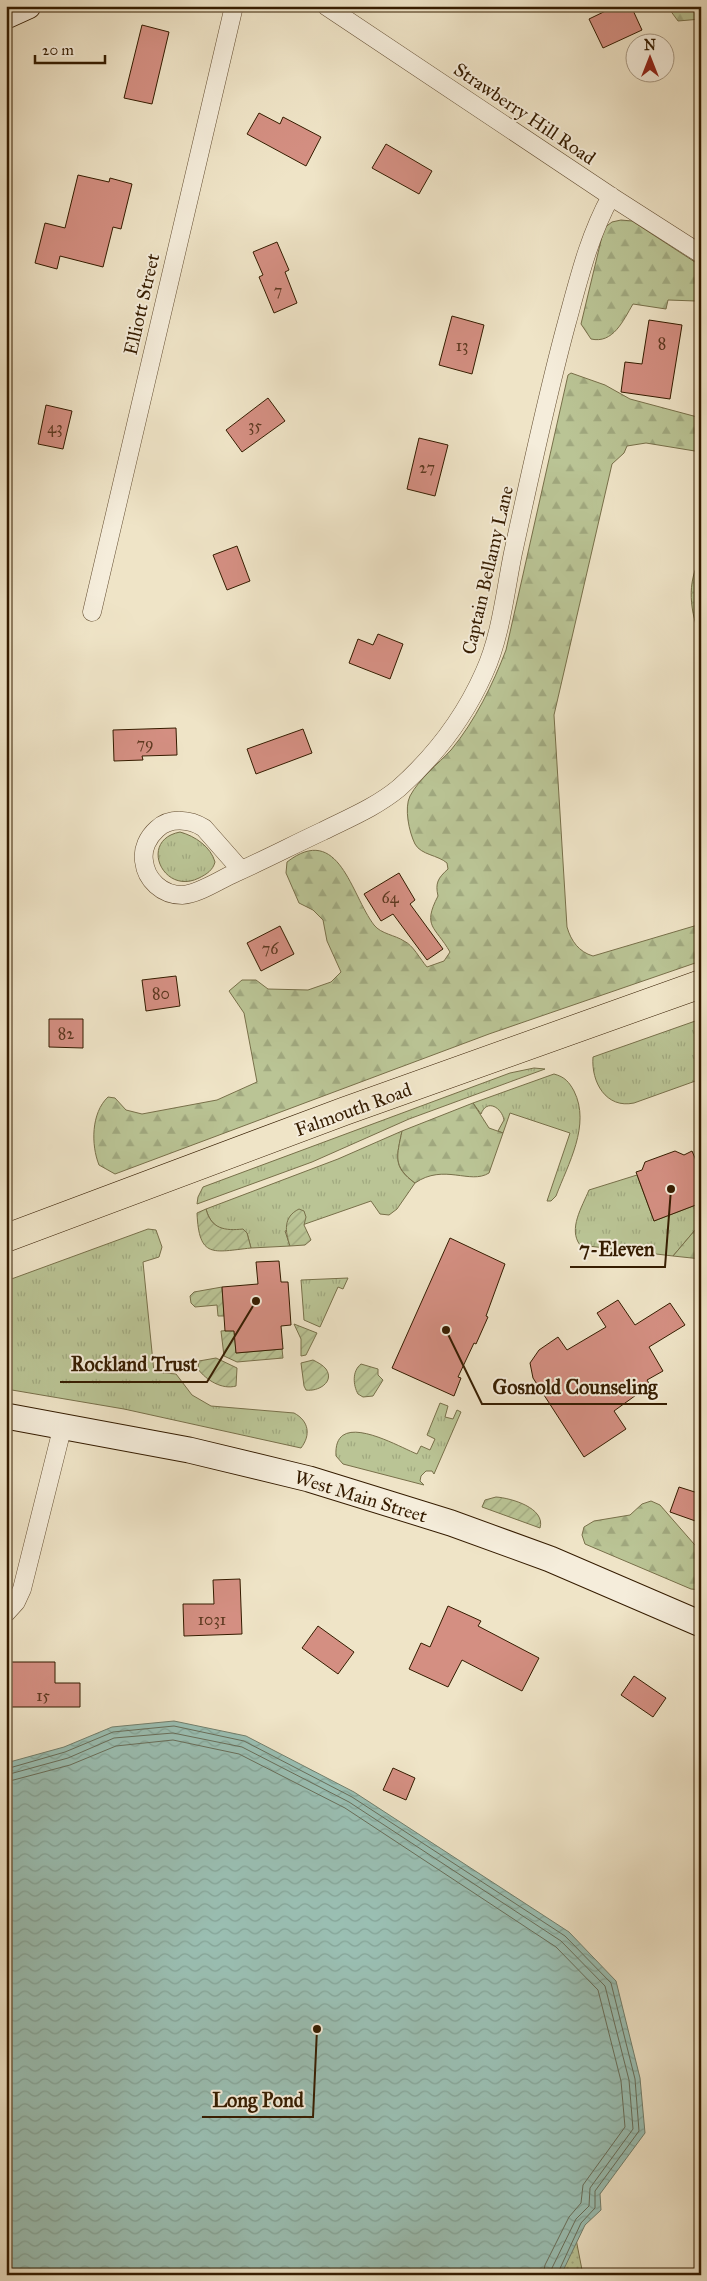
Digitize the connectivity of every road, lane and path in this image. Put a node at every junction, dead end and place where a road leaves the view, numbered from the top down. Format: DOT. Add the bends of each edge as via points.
graph roads {
  1 [pos="28,6"];
  2 [pos="234,6"];
  3 [pos="326,6"];
  4 [pos="6,16"];
  5 [pos="611,196"];
  6 [pos="701,254"];
  7 [pos="92,612"];
  8 [pos="241,870"];
  9 [pos="701,984"];
  10 [pos="6,1238"];
  11 [pos="6,1416"];
  12 [pos="63,1426"];
  13 [pos="6,1614"];
  14 [pos="701,1624"];
  1 -- 4 [label="main road"];
  2 -- 7 [label="street, Elliott Street"];
  3 -- 5 [label="street, Strawberry Hill Road"];
  5 -- 6 [label="street, Strawberry Hill Road"];
  5 -- 8 [label="street, Captain Bellamy Lane" via="597,222 584,260 540,428 494,647 475,693 448,738 395,790 365,811"];
  8 -- 8 [label="street, Captain Bellamy Lane" via="190,894 175,894 161,889 150,878 143,857 145,845 155,830 168,822 183,820 204,828"];
  9 -- 10 [label="main road, Falmouth Road" via="345,1111"];
  11 -- 12 [label="main road, West Main Street"];
  12 -- 13 [label="street" via="22,1589"];
  12 -- 14 [label="main road, West Main Street" via="189,1450 309,1479 550,1559"];
}
